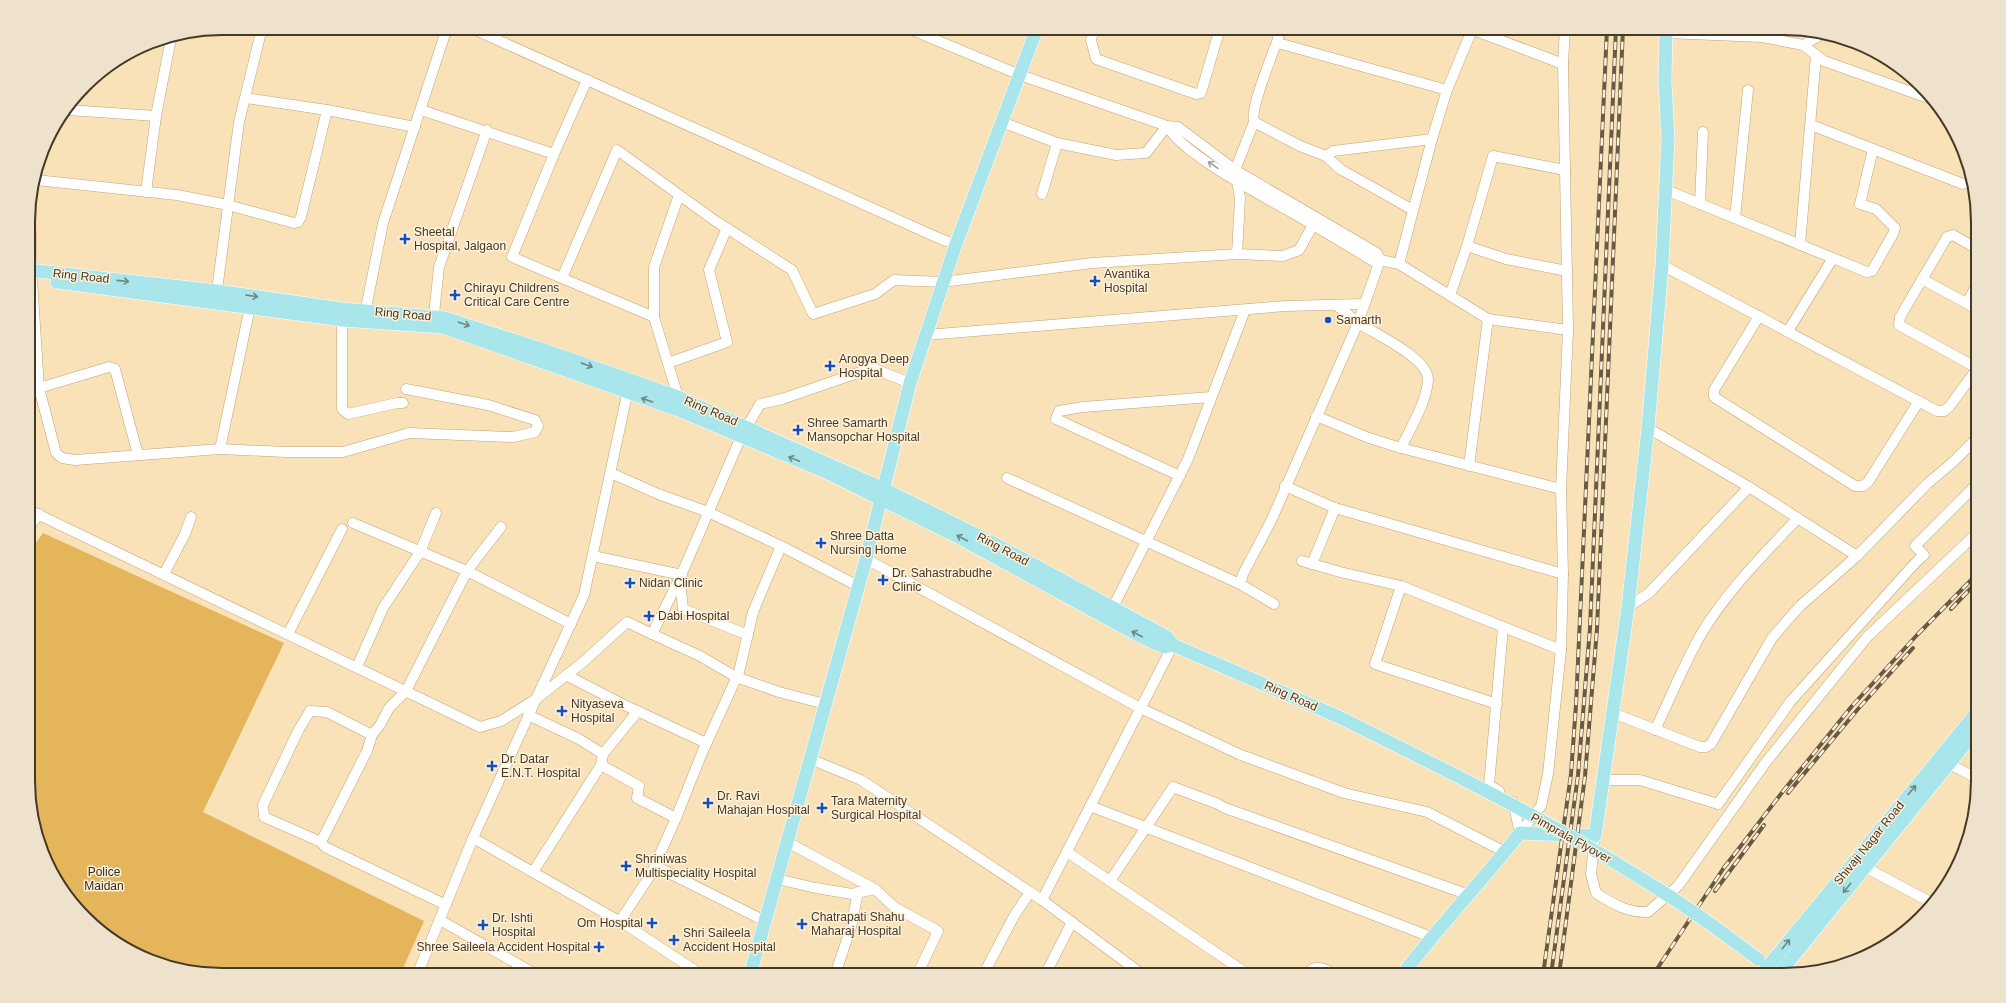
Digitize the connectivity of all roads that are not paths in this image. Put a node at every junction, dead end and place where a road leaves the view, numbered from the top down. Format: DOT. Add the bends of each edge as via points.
graph roads {
  1 [pos="260,35"];
  2 [pos="445,35"];
  3 [pos="487,35"];
  4 [pos="924,35"];
  5 [pos="1034,35"];
  6 [pos="1092,35"];
  7 [pos="1218,35"];
  8 [pos="1278,35"];
  9 [pos="1468,35"];
  10 [pos="1486,35"];
  11 [pos="1565,35"];
  12 [pos="1666,35"];
  13 [pos="1773,35"];
  14 [pos="1816,38"];
  15 [pos="170,42"];
  16 [pos="1278,43"];
  17 [pos="1803,45"];
  18 [pos="1816,55"];
  19 [pos="1563,64"];
  20 [pos="1020,75"];
  21 [pos="587,80"];
  22 [pos="1447,90"];
  23 [pos="1748,90"];
  24 [pos="1922,96"];
  25 [pos="246,98"];
  26 [pos="72,110"];
  27 [pos="327,110"];
  28 [pos="420,110"];
  29 [pos="156,116"];
  30 [pos="1002,122"];
  31 [pos="1254,122"];
  32 [pos="1811,125"];
  33 [pos="415,126"];
  34 [pos="1167,126"];
  35 [pos="487,130"];
  36 [pos="1703,132"];
  37 [pos="1432,139"];
  38 [pos="1057,143"];
  39 [pos="1873,149"];
  40 [pos="554,154"];
  41 [pos="1326,156"];
  42 [pos="1235,170"];
  43 [pos="1565,170"];
  44 [pos="40,180"];
  45 [pos="1237,181"];
  46 [pos="1963,184"];
  47 [pos="1666,190"];
  48 [pos="146,192"];
  49 [pos="1042,194"];
  50 [pos="680,196"];
  51 [pos="1700,204"];
  52 [pos="228,205"];
  53 [pos="1413,210"];
  54 [pos="1735,218"];
  55 [pos="1315,221"];
  56 [pos="727,228"];
  57 [pos="956,244"];
  58 [pos="1800,245"];
  59 [pos="1467,246"];
  60 [pos="1971,246"];
  61 [pos="1237,254"];
  62 [pos="1833,258"];
  63 [pos="1380,260"];
  64 [pos="1399,264"];
  65 [pos="1662,265"];
  66 [pos="1567,271"];
  67 [pos="35,276"];
  68 [pos="562,278"];
  69 [pos="1922,279"];
  70 [pos="943,282"];
  71 [pos="1450,295"];
  72 [pos="1971,295"];
  73 [pos="216,297"];
  74 [pos="1967,303"];
  75 [pos="1364,304"];
  76 [pos="1336,305"];
  77 [pos="1971,305"];
  78 [pos="250,307"];
  79 [pos="1245,310"];
  80 [pos="364,316"];
  81 [pos="1759,316"];
  82 [pos="654,317"];
  83 [pos="1488,318"];
  84 [pos="342,320"];
  85 [pos="433,321"];
  86 [pos="1358,323"];
  87 [pos="1568,330"];
  88 [pos="1788,332"];
  89 [pos="926,335"];
  90 [pos="35,338"];
  91 [pos="668,363"];
  92 [pos="1971,365"];
  93 [pos="1971,376"];
  94 [pos="910,383"];
  95 [pos="629,387"];
  96 [pos="39,388"];
  97 [pos="406,389"];
  98 [pos="1212,398"];
  99 [pos="1919,401"];
  100 [pos="403,403"];
  101 [pos="677,403"];
  102 [pos="1316,416"];
  103 [pos="1648,428"];
  104 [pos="744,432"];
  105 [pos="1971,444"];
  106 [pos="220,448"];
  107 [pos="1401,448"];
  108 [pos="138,455"];
  109 [pos="1469,466"];
  110 [pos="610,472"];
  111 [pos="1180,476"];
  112 [pos="1007,478"];
  113 [pos="1285,486"];
  114 [pos="1749,487"];
  115 [pos="1561,489"];
  116 [pos="1971,490"];
  117 [pos="883,493"];
  118 [pos="1335,508"];
  119 [pos="35,512"];
  120 [pos="708,512"];
  121 [pos="436,513"];
  122 [pos="190,517"];
  123 [pos="1798,518"];
  124 [pos="353,523"];
  125 [pos="501,527"];
  126 [pos="342,529"];
  127 [pos="1971,539"];
  128 [pos="1146,542"];
  129 [pos="781,546"];
  130 [pos="420,552"];
  131 [pos="593,556"];
  132 [pos="1857,556"];
  133 [pos="866,559"];
  134 [pos="1302,561"];
  135 [pos="1312,564"];
  136 [pos="467,571"];
  137 [pos="164,574"];
  138 [pos="1563,574"];
  139 [pos="681,578"];
  140 [pos="1240,584"];
  141 [pos="858,586"];
  142 [pos="1401,586"];
  143 [pos="1274,604"];
  144 [pos="1628,607"];
  145 [pos="1110,613"];
  146 [pos="571,624"];
  147 [pos="1503,628"];
  148 [pos="288,634"];
  149 [pos="652,634"];
  150 [pos="748,634"];
  151 [pos="1173,645"];
  152 [pos="1561,650"];
  153 [pos="357,667"];
  154 [pos="566,675"];
  155 [pos="736,677"];
  156 [pos="406,690"];
  157 [pos="536,699"];
  158 [pos="825,704"];
  159 [pos="1497,704"];
  160 [pos="1140,708"];
  161 [pos="638,711"];
  162 [pos="1613,713"];
  163 [pos="528,715"];
  164 [pos="1339,717"];
  165 [pos="1971,721"];
  166 [pos="1655,730"];
  167 [pos="372,735"];
  168 [pos="1971,735"];
  169 [pos="706,743"];
  170 [pos="603,754"];
  171 [pos="810,759"];
  172 [pos="1943,761"];
  173 [pos="601,765"];
  174 [pos="1971,775"];
  175 [pos="1603,780"];
  176 [pos="1090,806"];
  177 [pos="676,818"];
  178 [pos="1145,827"];
  179 [pos="1520,833"];
  180 [pos="1594,836"];
  181 [pos="474,838"];
  182 [pos="321,842"];
  183 [pos="787,842"];
  184 [pos="1067,852"];
  185 [pos="1505,852"];
  186 [pos="1859,864"];
  187 [pos="655,866"];
  188 [pos="532,872"];
  189 [pos="777,879"];
  190 [pos="1110,880"];
  191 [pos="875,889"];
  192 [pos="858,892"];
  193 [pos="1030,892"];
  194 [pos="1469,895"];
  195 [pos="1042,900"];
  196 [pos="1928,901"];
  197 [pos="446,905"];
  198 [pos="440,920"];
  199 [pos="620,921"];
  200 [pos="765,921"];
  201 [pos="1072,922"];
  202 [pos="1430,937"];
  203 [pos="420,968"];
  204 [pos="525,968"];
  205 [pos="691,968"];
  206 [pos="752,968"];
  207 [pos="837,968"];
  208 [pos="920,968"];
  209 [pos="987,968"];
  210 [pos="1049,968"];
  211 [pos="1127,968"];
  212 [pos="1239,968"];
  213 [pos="1311,968"];
  214 [pos="1320,968"];
  215 [pos="1407,968"];
  216 [pos="1773,968"];
  217 [pos="1775,968"];
  1 -- 25 [label="street"];
  2 -- 28 [label="street"];
  3 -- 21 [label="street"];
  4 -- 20 [label="street"];
  5 -- 20 [label="main road"];
  6 -- 7 [label="street" via="1091,40 1096,59 1196,94 1201,93"];
  8 -- 16 [label="street"];
  9 -- 22 [label="street"];
  10 -- 19 [label="street"];
  11 -- 19 [label="street"];
  12 -- 47 [label="main road"];
  13 -- 17 [label="street"];
  14 -- 17 [label="street"];
  15 -- 29 [label="street"];
  16 -- 22 [label="street"];
  16 -- 31 [label="street" via="1258,94"];
  17 -- 18 [label="street"];
  18 -- 24 [label="street" via="1824,61"];
  18 -- 32 [label="street"];
  19 -- 43 [label="street"];
  20 -- 30 [label="main road"];
  20 -- 34 [label="street"];
  21 -- 40 [label="street"];
  21 -- 57 [label="street"];
  22 -- 37 [label="street"];
  23 -- 54 [label="street"];
  25 -- 27 [label="street"];
  25 -- 52 [label="street" via="239,122"];
  26 -- 29 [label="street"];
  27 -- 33 [label="street"];
  27 -- 52 [label="street" via="298,222"];
  28 -- 33 [label="street"];
  28 -- 35 [label="street"];
  29 -- 48 [label="street"];
  30 -- 38 [label="street"];
  30 -- 57 [label="main road"];
  31 -- 41 [label="street" via="1300,146"];
  31 -- 42 [label="street"];
  32 -- 39 [label="street"];
  32 -- 58 [label="street"];
  33 -- 80 [label="street" via="384,223"];
  34 -- 38 [label="street" via="1146,153 1116,155"];
  34 -- 42 [label="street" via="1178,127"];
  45 -- 34 [label="street, one-way" via="1192,150 1172,134"];
  35 -- 40 [label="street"];
  35 -- 85 [label="street" via="439,267"];
  36 -- 51 [label="street"];
  37 -- 41 [label="street" via="1333,151"];
  37 -- 53 [label="street"];
  38 -- 49 [label="street"];
  39 -- 46 [label="street"];
  39 -- 62 [label="street" via="1860,204 1876,209 1894,228 1893,234 1872,272"];
  40 -- 68 [label="street" via="512,257"];
  41 -- 53 [label="street" via="1340,169"];
  42 -- 45 [label="street"];
  42 -- 55 [label="street"];
  43 -- 59 [label="street" via="1493,156"];
  43 -- 66 [label="street"];
  44 -- 48 [label="street"];
  45 -- 55 [label="street"];
  45 -- 61 [label="street" via="1240,198"];
  47 -- 51 [label="street"];
  47 -- 65 [label="main road"];
  48 -- 52 [label="street"];
  50 -- 56 [label="street"];
  50 -- 68 [label="street" via="617,150"];
  50 -- 82 [label="street" via="654,267"];
  51 -- 54 [label="street"];
  52 -- 73 [label="street"];
  53 -- 64 [label="street"];
  54 -- 58 [label="street"];
  55 -- 61 [label="street" via="1299,250 1283,256"];
  55 -- 63 [label="street" via="1377,253"];
  56 -- 70 [label="street" via="792,270 813,314 875,294 894,280"];
  56 -- 91 [label="street" via="709,270 727,342"];
  57 -- 70 [label="main road"];
  58 -- 62 [label="street"];
  59 -- 66 [label="street" via="1506,259"];
  59 -- 71 [label="street"];
  60 -- 69 [label="street" via="1950,235"];
  61 -- 70 [label="street" via="1092,263"];
  62 -- 88 [label="street"];
  63 -- 64 [label="street"];
  63 -- 75 [label="street"];
  64 -- 71 [label="street"];
  65 -- 81 [label="street"];
  65 -- 103 [label="main road"];
  66 -- 87 [label="street"];
  67 -- 73 [label="main road, Ring Road"];
  68 -- 82 [label="street"];
  69 -- 74 [label="street"];
  69 -- 92 [label="street" via="1898,325"];
  70 -- 89 [label="main road"];
  71 -- 83 [label="street"];
  72 -- 74 [label="street"];
  73 -- 78 [label="main road"];
  73 -- 80 [label="main road, Ring Road, one-way" via="342,309"];
  74 -- 77 [label="street"];
  75 -- 76 [label="street"];
  75 -- 86 [label="street"];
  76 -- 79 [label="street"];
  76 -- 86 [label="street"];
  78 -- 84 [label="main road"];
  78 -- 106 [label="street"];
  79 -- 89 [label="street"];
  79 -- 98 [label="street"];
  80 -- 84 [label="main road"];
  80 -- 85 [label="main road, Ring Road"];
  81 -- 88 [label="street"];
  81 -- 99 [label="street" via="1714,390 1714,397 1855,486 1864,486 1868,482"];
  82 -- 91 [label="street"];
  83 -- 87 [label="street"];
  83 -- 109 [label="street"];
  84 -- 100 [label="street" via="344,412 348,414"];
  85 -- 95 [label="main road, Ring Road" via="445,318 538,348"];
  86 -- 102 [label="street"];
  86 -- 107 [label="street" via="1416,359 1426,370 1426,394"];
  87 -- 115 [label="street"];
  88 -- 99 [label="street"];
  89 -- 94 [label="main road"];
  90 -- 96 [label="street"];
  91 -- 101 [label="street"];
  93 -- 99 [label="street" via="1944,411"];
  94 -- 104 [label="street" via="872,368 760,404"];
  94 -- 117 [label="main road"];
  95 -- 101 [label="main road, Ring Road"];
  95 -- 110 [label="street"];
  96 -- 108 [label="street" via="56,453 62,458 75,460"];
  96 -- 108 [label="street" via="109,367 115,369"];
  97 -- 106 [label="street" via="488,405 536,420 538,426 535,432 513,438 409,433 343,452"];
  98 -- 111 [label="street"];
  98 -- 111 [label="street" via="1059,411 1056,419"];
  101 -- 104 [label="main road, Ring Road"];
  102 -- 107 [label="street"];
  102 -- 113 [label="street"];
  103 -- 114 [label="street"];
  103 -- 144 [label="main road"];
  104 -- 117 [label="main road, Ring Road"];
  104 -- 120 [label="street"];
  105 -- 132 [label="street" via="1927,484"];
  106 -- 108 [label="street"];
  107 -- 109 [label="street"];
  109 -- 115 [label="street"];
  110 -- 120 [label="street" via="658,494"];
  110 -- 131 [label="street"];
  111 -- 128 [label="street"];
  112 -- 128 [label="street"];
  113 -- 118 [label="street"];
  113 -- 140 [label="street"];
  114 -- 123 [label="street"];
  114 -- 144 [label="street" via="1649,593"];
  115 -- 138 [label="street"];
  116 -- 175 [label="street" via="1915,546 1924,555 1790,702 1718,804 1640,780"];
  117 -- 133 [label="main road"];
  117 -- 145 [label="main road, Ring Road" via="999,546"];
  118 -- 135 [label="street"];
  118 -- 138 [label="street"];
  119 -- 137 [label="street"];
  120 -- 129 [label="street"];
  120 -- 139 [label="street"];
  121 -- 130 [label="street"];
  122 -- 137 [label="street" via="185,534"];
  123 -- 132 [label="street"];
  123 -- 166 [label="street" via="1740,580 1700,636"];
  124 -- 130 [label="street"];
  125 -- 136 [label="street"];
  126 -- 148 [label="street"];
  127 -- 180 [label="street" via="1867,637 1766,762 1678,886 1648,912 1636,913 1596,893 1591,874"];
  128 -- 140 [label="street"];
  128 -- 145 [label="street"];
  129 -- 141 [label="street"];
  129 -- 150 [label="street" via="753,612"];
  130 -- 136 [label="street"];
  130 -- 153 [label="street" via="384,608"];
  131 -- 139 [label="street"];
  131 -- 146 [label="street" via="584,595"];
  132 -- 166 [label="street" via="1799,607 1772,638 1711,744 1700,747"];
  133 -- 141 [label="main road"];
  133 -- 160 [label="street"];
  134 -- 135 [label="street"];
  135 -- 142 [label="street"];
  136 -- 146 [label="street"];
  136 -- 156 [label="street"];
  137 -- 148 [label="street"];
  138 -- 152 [label="street"];
  139 -- 149 [label="street"];
  139 -- 150 [label="street" via="683,609"];
  140 -- 143 [label="street"];
  141 -- 158 [label="main road"];
  142 -- 147 [label="street"];
  142 -- 159 [label="street" via="1375,664"];
  144 -- 162 [label="main road"];
  145 -- 151 [label="main road, Ring Road" via="1167,637"];
  146 -- 157 [label="street"];
  147 -- 152 [label="street"];
  147 -- 159 [label="street"];
  148 -- 153 [label="street"];
  149 -- 154 [label="street" via="627,622"];
  149 -- 155 [label="street" via="700,656"];
  150 -- 155 [label="street"];
  151 -- 160 [label="street"];
  151 -- 164 [label="main road, Ring Road"];
  152 -- 179 [label="street" via="1548,774 1541,806"];
  153 -- 156 [label="street"];
  154 -- 157 [label="street"];
  154 -- 161 [label="street"];
  155 -- 158 [label="street"];
  155 -- 169 [label="street"];
  156 -- 157 [label="street" via="480,727 501,721"];
  156 -- 167 [label="street" via="389,708"];
  157 -- 163 [label="street"];
  158 -- 171 [label="main road"];
  159 -- 179 [label="street" via="1489,785 1512,798"];
  160 -- 176 [label="street"];
  160 -- 185 [label="street" via="1241,755 1344,793 1428,812"];
  161 -- 169 [label="street"];
  161 -- 170 [label="street"];
  162 -- 166 [label="street"];
  162 -- 175 [label="main road"];
  163 -- 170 [label="street" via="579,739"];
  163 -- 181 [label="street"];
  164 -- 216 [label="main road, Pimprala Flyover, bridge" via="1483,788 1628,870"];
  165 -- 172 [label="main road, Shivaji Nagar Road"];
  167 -- 182 [label="street" via="367,751"];
  167 -- 182 [label="street" via="327,712 310,711 266,798 263,805 264,817"];
  168 -- 172 [label="main road, Shivaji Nagar Road"];
  169 -- 177 [label="street"];
  170 -- 173 [label="street"];
  171 -- 183 [label="main road"];
  171 -- 193 [label="street" via="861,780"];
  172 -- 174 [label="street"];
  172 -- 186 [label="main road, Shivaji Nagar Road"];
  173 -- 177 [label="street" via="639,786 637,798"];
  173 -- 188 [label="street"];
  175 -- 180 [label="main road"];
  176 -- 178 [label="street"];
  176 -- 184 [label="street"];
  177 -- 187 [label="street"];
  178 -- 190 [label="street"];
  178 -- 194 [label="street" via="1173,788"];
  178 -- 202 [label="street"];
  179 -- 180 [label="main road"];
  179 -- 185 [label="main road"];
  181 -- 188 [label="street"];
  181 -- 197 [label="street"];
  182 -- 197 [label="street" via="325,847"];
  183 -- 189 [label="main road"];
  183 -- 191 [label="street"];
  184 -- 190 [label="street"];
  184 -- 195 [label="street"];
  185 -- 194 [label="main road"];
  186 -- 196 [label="street"];
  186 -- 217 [label="main road, Shivaji Nagar Road"];
  187 -- 199 [label="street"];
  187 -- 200 [label="street"];
  188 -- 199 [label="street"];
  189 -- 192 [label="street" via="852,894"];
  189 -- 200 [label="main road"];
  190 -- 212 [label="street"];
  191 -- 192 [label="street"];
  191 -- 208 [label="street" via="894,907 938,931"];
  192 -- 207 [label="street" via="851,927"];
  193 -- 195 [label="street"];
  193 -- 209 [label="street" via="1014,916"];
  194 -- 202 [label="main road"];
  195 -- 201 [label="street"];
  197 -- 198 [label="street"];
  198 -- 203 [label="street"];
  198 -- 204 [label="street"];
  199 -- 205 [label="street"];
  200 -- 206 [label="main road"];
  201 -- 210 [label="street"];
  201 -- 211 [label="street"];
  202 -- 215 [label="main road"];
  213 -- 214 [label="street"];
}
